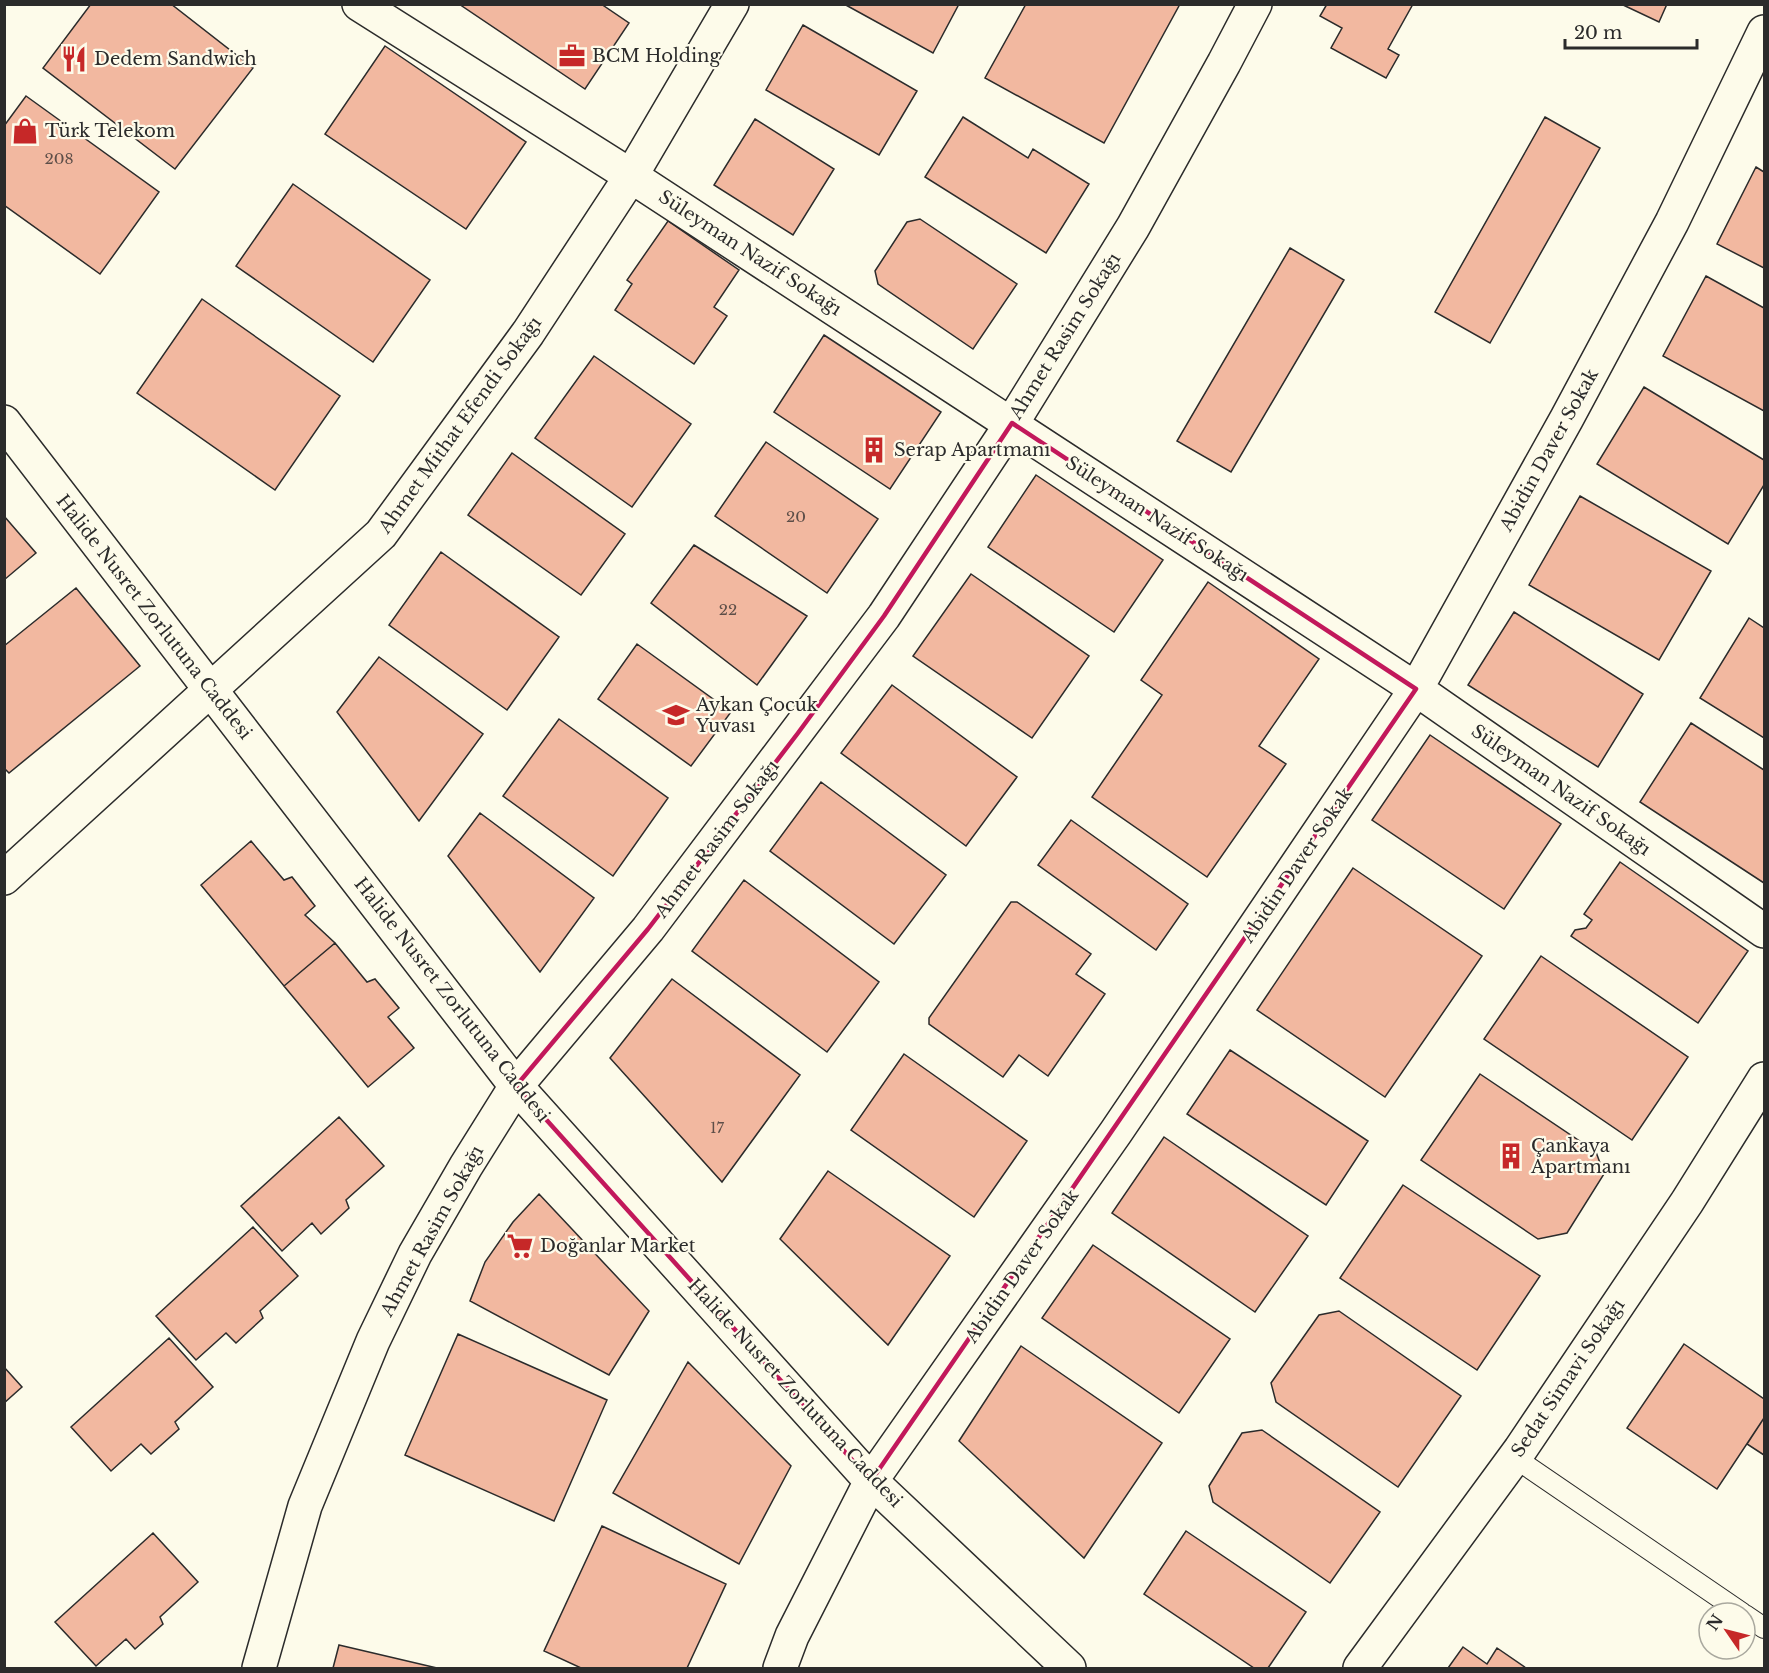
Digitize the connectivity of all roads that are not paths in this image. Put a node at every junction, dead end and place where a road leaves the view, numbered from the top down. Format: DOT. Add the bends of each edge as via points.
graph roads {
  1 [pos="359,4"];
  2 [pos="732,4"];
  3 [pos="1255,4"];
  4 [pos="1764,32"];
  5 [pos="631,176"];
  6 [pos="4,422"];
  7 [pos="1012,423"];
  8 [pos="1416,689"];
  9 [pos="211,692"];
  10 [pos="4,878"];
  11 [pos="1764,931"];
  12 [pos="1764,1079"];
  13 [pos="516,1086"];
  14 [pos="1515,1458"];
  15 [pos="872,1481"];
  16 [pos="1725,1601"];
  17 [pos="259,1668"];
  18 [pos="780,1668"];
  19 [pos="1069,1668"];
  20 [pos="1360,1668"];
  1 -- 5 [label="street, Süleyman Nazif Sokağı"];
  2 -- 5 [label="street, Ahmet Mithat Efendi Sokağı"];
  3 -- 7 [label="street, Ahmet Rasim Sokağı" via="1133,227"];
  4 -- 8 [label="street, Abidin Daver Sokak" via="1650,263"];
  5 -- 7 [label="street, Süleyman Nazif Sokağı"];
  5 -- 9 [label="street, Ahmet Mithat Efendi Sokağı" via="528,333 381,534"];
  6 -- 9 [label="street, Halide Nusret Zorlutuna Caddesi"];
  7 -- 8 [label="street, Süleyman Nazif Sokağı"];
  7 -- 13 [label="street, Ahmet Rasim Sokağı" via="884,616 798,733 648,929"];
  8 -- 11 [label="street, Süleyman Nazif Sokağı"];
  8 -- 15 [label="street, Abidin Daver Sokak" via="1116,1132"];
  9 -- 10 [label="street, Ahmet Mithat Efendi Sokağı"];
  9 -- 13 [label="street, Halide Nusret Zorlutuna Caddesi"];
  12 -- 14 [label="street, Sedat Simavi Sokağı"];
  13 -- 15 [label="street, Halide Nusret Zorlutuna Caddesi"];
  13 -- 17 [label="street, Ahmet Rasim Sokağı" via="416,1254 373,1341 305,1506"];
  14 -- 16 [label="lane"];
  14 -- 20 [label="street, Sedat Simavi Sokağı"];
  15 -- 18 [label="street, Abidin Daver Sokak" via="792,1636"];
  15 -- 19 [label="street, Halide Nusret Zorlutuna Caddesi"];
}
